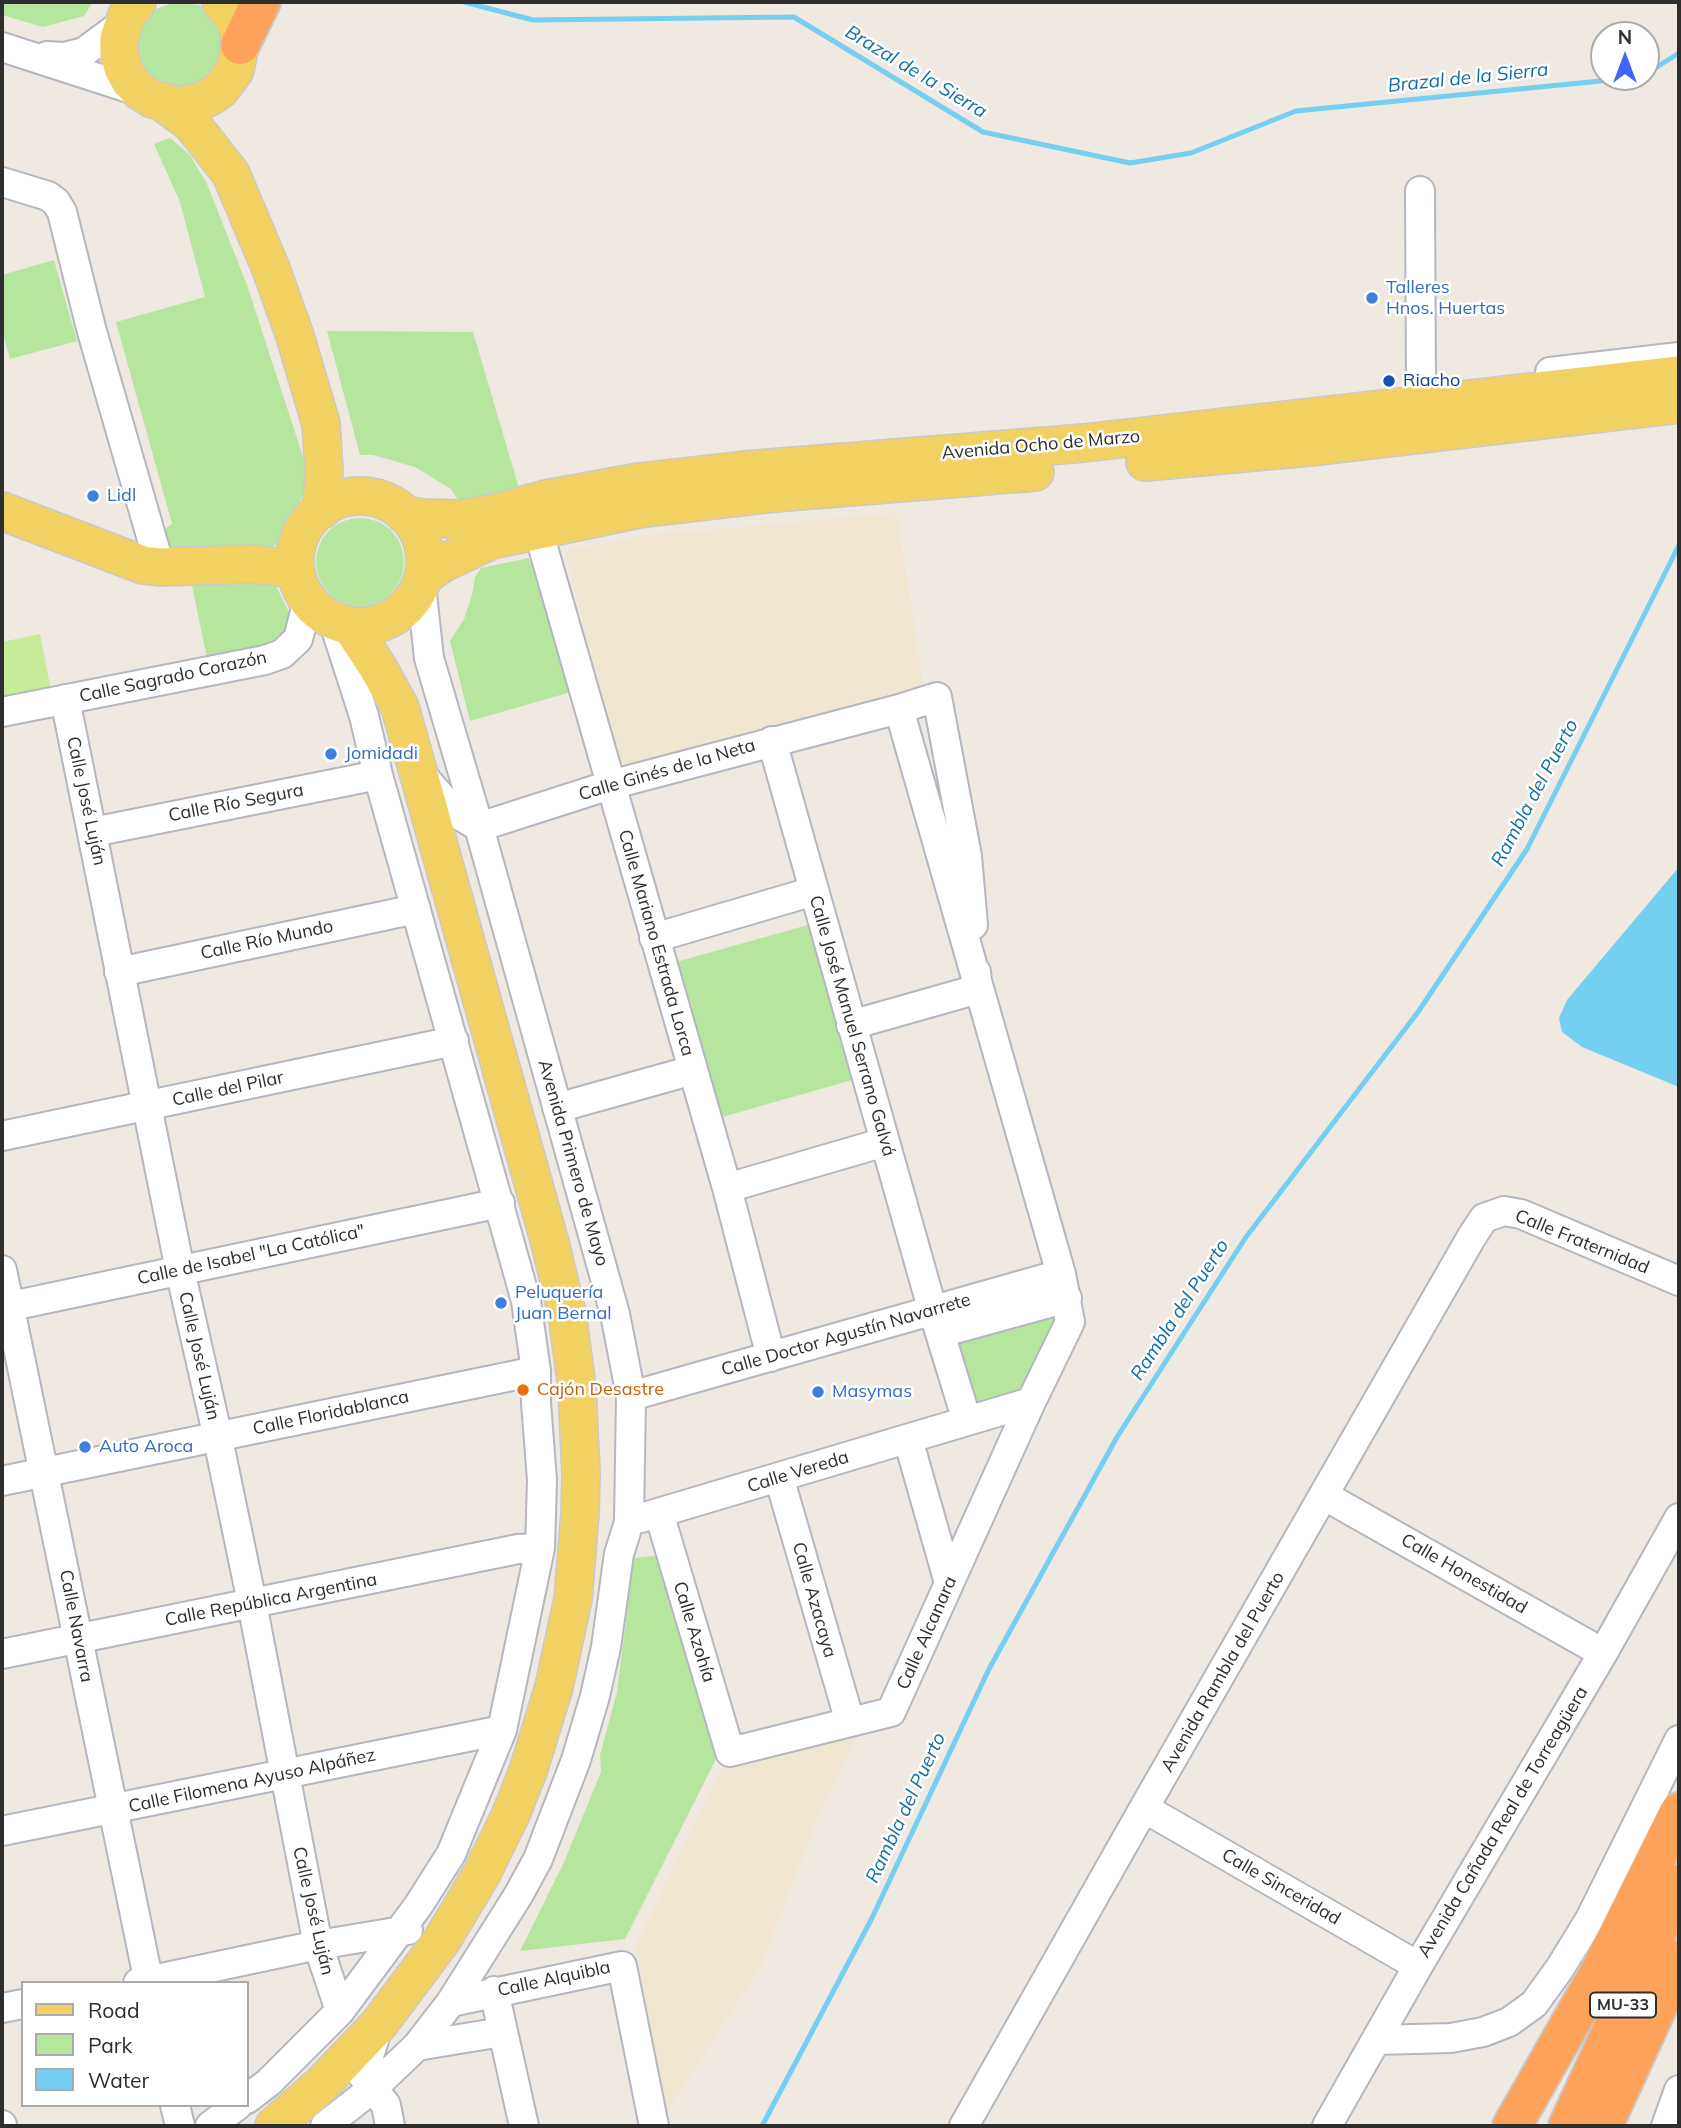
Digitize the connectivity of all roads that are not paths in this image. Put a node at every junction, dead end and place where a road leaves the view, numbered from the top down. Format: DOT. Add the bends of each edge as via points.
graph roads {
  1 [pos="221,2"];
  2 [pos="261,2"];
  3 [pos="131,8"];
  4 [pos="240,45"];
  5 [pos="2,47"];
  6 [pos="33,56"];
  7 [pos="228,81"];
  8 [pos="153,98"];
  9 [pos="231,174"];
  10 [pos="2,182"];
  11 [pos="1420,191"];
  12 [pos="1679,357"];
  13 [pos="1679,375"];
  14 [pos="1421,388"];
  15 [pos="1679,404"];
  16 [pos="321,424"];
  17 [pos="1084,443"];
  18 [pos="370,498"];
  19 [pos="322,510"];
  20 [pos="2,511"];
  21 [pos="405,515"];
  22 [pos="538,530"];
  23 [pos="160,567"];
  24 [pos="418,589"];
  25 [pos="317,593"];
  26 [pos="65,699"];
  27 [pos="400,706"];
  28 [pos="899,709"];
  29 [pos="2,712"];
  30 [pos="772,741"];
  31 [pos="418,771"];
  32 [pos="378,775"];
  33 [pos="610,785"];
  34 [pos="479,827"];
  35 [pos="93,832"];
  36 [pos="814,891"];
  37 [pos="416,909"];
  38 [pos="654,938"];
  39 [pos="119,972"];
  40 [pos="978,989"];
  41 [pos="851,1024"];
  42 [pos="454,1041"];
  43 [pos="693,1070"];
  44 [pos="147,1106"];
  45 [pos="557,1108"];
  46 [pos="2,1136"];
  47 [pos="885,1142"];
  48 [pos="727,1188"];
  49 [pos="500,1203"];
  50 [pos="1484,1218"];
  51 [pos="2,1270"];
  52 [pos="180,1270"];
  53 [pos="1679,1281"];
  54 [pos="1064,1286"];
  55 [pos="5,1307"];
  56 [pos="937,1321"];
  57 [pos="771,1357"];
  58 [pos="536,1371"];
  59 [pos="631,1396"];
  60 [pos="1031,1402"];
  61 [pos="967,1421"];
  62 [pos="217,1436"];
  63 [pos="908,1439"];
  64 [pos="44,1472"];
  65 [pos="779,1477"];
  66 [pos="2,1480"];
  67 [pos="1325,1496"];
  68 [pos="659,1513"];
  69 [pos="1679,1518"];
  70 [pos="629,1522"];
  71 [pos="540,1548"];
  72 [pos="949,1583"];
  73 [pos="252,1604"];
  74 [pos="78,1638"];
  75 [pos="1603,1653"];
  76 [pos="2,1654"];
  77 [pos="850,1722"];
  78 [pos="502,1730"];
  79 [pos="1679,1740"];
  80 [pos="730,1752"];
  81 [pos="283,1774"];
  82 [pos="1144,1808"];
  83 [pos="114,1810"];
  84 [pos="1679,1812"];
  85 [pos="2,1831"];
  86 [pos="1679,1884"];
  87 [pos="491,1938"];
  88 [pos="432,1939"];
  89 [pos="318,1945"];
  90 [pos="1679,1960"];
  91 [pos="1418,1966"];
  92 [pos="146,1981"];
  93 [pos="151,1981"];
  94 [pos="494,1992"];
  95 [pos="456,1994"];
  96 [pos="21,2004"];
  97 [pos="2,2008"];
  98 [pos="340,2011"];
  99 [pos="379,2024"];
  100 [pos="502,2032"];
  101 [pos="1377,2040"];
  102 [pos="417,2046"];
  103 [pos="373,2088"];
  104 [pos="1679,2090"];
  105 [pos="248,2098"];
  106 [pos="175,2107"];
  107 [pos="235,2107"];
  108 [pos="180,2126"];
  109 [pos="210,2126"];
  110 [pos="274,2126"];
  111 [pos="325,2126"];
  112 [pos="390,2126"];
  113 [pos="524,2126"];
  114 [pos="654,2126"];
  115 [pos="964,2126"];
  116 [pos="1327,2126"];
  117 [pos="1512,2126"];
  118 [pos="1568,2126"];
  119 [pos="1603,2126"];
  120 [pos="1666,2126"];
  1 -- 4 [label="main road" via="234,18"];
  2 -- 4 [label="highway"];
  3 -- 6 [label="street" via="84,52"];
  3 -- 8 [label="main road" via="119,38 119,53 130,81"];
  4 -- 7 [label="main road"];
  5 -- 6 [label="street"];
  6 -- 8 [label="street"];
  7 -- 8 [label="main road" via="200,102 177,106"];
  7 -- 9 [label="main road" via="225,120"];
  8 -- 9 [label="main road" via="191,122"];
  9 -- 16 [label="main road" via="285,306"];
  10 -- 23 [label="street" via="48,196 62,212"];
  11 -- 14 [label="street"];
  12 -- 14 [label="street"];
  13 -- 17 [label="main road, Avenida Ocho de Marzo"];
  14 -- 17 [label="street"];
  15 -- 22 [label="main road, Avenida Ocho de Marzo" via="1320,446 775,493 639,509"];
  16 -- 18 [label="main road" via="342,463"];
  16 -- 19 [label="main road"];
  17 -- 21 [label="main road, Avenida Ocho de Marzo" via="639,482 460,519"];
  18 -- 19 [label="main road" via="337,501"];
  18 -- 21 [label="main road"];
  19 -- 25 [label="main road" via="306,526"];
  20 -- 23 [label="main road" via="122,558"];
  21 -- 24 [label="main road" via="424,549"];
  22 -- 24 [label="main road, Avenida Ocho de Marzo" via="476,546 443,563"];
  22 -- 33 [label="street, Calle Mariano Estrada Lorca"];
  23 -- 25 [label="main road" via="253,564 280,557"];
  24 -- 25 [label="main road" via="391,618 371,625"];
  24 -- 27 [label="main road, Avenida Primero de Mayo" via="398,648"];
  24 -- 34 [label="street, Avenida Primero de Mayo" via="429,658"];
  25 -- 26 [label="street, Calle Sagrado Corazón" via="298,639 282,653"];
  25 -- 27 [label="main road, Avenida Primero de Mayo" via="377,666"];
  25 -- 32 [label="street, Avenida Primero de Mayo" via="364,716"];
  26 -- 29 [label="street, Calle Sagrado Corazón"];
  26 -- 35 [label="street, Calle José Luján"];
  27 -- 31 [label="main road, Avenida Primero de Mayo"];
  28 -- 30 [label="street, Calle Ginés de la Neta"];
  28 -- 40 [label="street"];
  28 -- 40 [label="street, Calle Ginés de la Neta" via="937,697 967,856"];
  30 -- 33 [label="street, Calle Ginés de la Neta"];
  30 -- 36 [label="street, Calle José Manuel Serrano Galvá"];
  31 -- 34 [label="street" via="454,812"];
  31 -- 88 [label="main road, Avenida Primero de Mayo" via="560,1285 571,1338 581,1474 578,1557 565,1643 543,1727 511,1814 482,1872"];
  32 -- 35 [label="street, Calle Río Segura"];
  32 -- 37 [label="street, Avenida Primero de Mayo"];
  33 -- 34 [label="street, Calle Ginés de la Neta"];
  33 -- 38 [label="street, Calle Mariano Estrada Lorca"];
  34 -- 45 [label="street, Avenida Primero de Mayo"];
  35 -- 39 [label="street, Calle José Luján"];
  36 -- 38 [label="street"];
  36 -- 41 [label="street, Calle José Manuel Serrano Galvá"];
  37 -- 39 [label="street, Calle Río Mundo"];
  37 -- 42 [label="street, Avenida Primero de Mayo"];
  38 -- 43 [label="street, Calle Mariano Estrada Lorca"];
  39 -- 44 [label="street, Calle José Luján"];
  40 -- 41 [label="street"];
  40 -- 54 [label="street"];
  41 -- 47 [label="street, Calle José Manuel Serrano Galvá"];
  42 -- 44 [label="street, Calle del Pilar"];
  42 -- 49 [label="street, Avenida Primero de Mayo"];
  43 -- 45 [label="street"];
  43 -- 48 [label="street, Calle Mariano Estrada Lorca"];
  44 -- 46 [label="street, Calle del Pilar"];
  44 -- 52 [label="street, Calle José Luján"];
  45 -- 59 [label="street, Avenida Primero de Mayo" via="615,1314"];
  47 -- 48 [label="street"];
  47 -- 56 [label="street, Calle José Manuel Serrano Galvá"];
  48 -- 57 [label="street, Calle Mariano Estrada Lorca"];
  49 -- 52 [label="street, Calle de Isabel \"La Católica\""];
  49 -- 58 [label="street, Avenida Primero de Mayo" via="526,1301"];
  50 -- 53 [label="street, Calle Fraternidad" via="1504,1211 1521,1214"];
  50 -- 67 [label="street, Avenida Rambla del Puerto"];
  51 -- 55 [label="street, Calle Navarra"];
  52 -- 55 [label="street, Calle de Isabel \"La Católica\""];
  52 -- 62 [label="street, Calle José Luján"];
  54 -- 56 [label="street, Calle Doctor Agustín Navarrete"];
  54 -- 60 [label="street, Calle Alcanara" via="1070,1322"];
  55 -- 64 [label="street, Calle Navarra"];
  56 -- 57 [label="street, Calle Doctor Agustín Navarrete"];
  56 -- 61 [label="street, Calle José Manuel Serrano Galvá"];
  57 -- 59 [label="street, Calle Doctor Agustín Navarrete"];
  58 -- 62 [label="street, Calle Floridablanca"];
  58 -- 71 [label="street, Avenida Primero de Mayo" via="542,1480"];
  59 -- 70 [label="street, Avenida Primero de Mayo"];
  60 -- 61 [label="street, Calle Vereda"];
  60 -- 72 [label="street, Calle Alcanara"];
  61 -- 63 [label="street, Calle Vereda"];
  62 -- 64 [label="street, Calle Floridablanca"];
  62 -- 73 [label="street, Calle José Luján"];
  63 -- 65 [label="street, Calle Vereda"];
  63 -- 72 [label="street"];
  64 -- 66 [label="street, Calle Floridablanca"];
  64 -- 74 [label="street, Calle Navarra"];
  65 -- 68 [label="street, Calle Vereda"];
  65 -- 77 [label="street, Calle Azacaya"];
  67 -- 75 [label="street, Calle Honestidad"];
  67 -- 82 [label="street, Avenida Rambla del Puerto"];
  68 -- 70 [label="street, Calle Vereda"];
  68 -- 80 [label="street, Calle Azohía"];
  69 -- 75 [label="street, Avenida Cañada Real de Torreagüera"];
  70 -- 87 [label="street, Avenida Primero de Mayo" via="619,1554 606,1647 576,1760 538,1859"];
  71 -- 73 [label="street, Calle República Argentina"];
  71 -- 78 [label="street, Avenida Primero de Mayo"];
  72 -- 77 [label="street, Calle Alcanara" via="891,1712"];
  73 -- 74 [label="street, Calle República Argentina"];
  73 -- 81 [label="street, Calle José Luján"];
  74 -- 76 [label="street, Calle República Argentina"];
  74 -- 83 [label="street, Calle Navarra"];
  75 -- 91 [label="street, Avenida Cañada Real de Torreagüera"];
  77 -- 80 [label="street, Calle Alcanara"];
  78 -- 81 [label="street, Calle Filomena Ayuso Alpáñez"];
  78 -- 88 [label="street, Avenida Primero de Mayo" via="451,1854"];
  79 -- 101 [label="street" via="1590,1919 1534,2004 1509,2022 1483,2032 1451,2038"];
  81 -- 83 [label="street, Calle Filomena Ayuso Alpáñez"];
  81 -- 89 [label="street, Calle José Luján"];
  82 -- 91 [label="street, Calle Sinceridad"];
  82 -- 115 [label="street, Avenida Rambla del Puerto"];
  83 -- 85 [label="street, Calle Filomena Ayuso Alpáñez"];
  83 -- 92 [label="street, Calle Navarra"];
  84 -- 117 [label="highway" via="1600,1971"];
  86 -- 118 [label="highway, MU-33"];
  87 -- 88 [label="street, Avenida Primero de Mayo"];
  87 -- 95 [label="street, Avenida Primero de Mayo"];
  88 -- 89 [label="street"];
  88 -- 95 [label="street, Avenida Primero de Mayo"];
  88 -- 98 [label="street, Avenida Primero de Mayo"];
  88 -- 99 [label="main road, Avenida Primero de Mayo"];
  89 -- 93 [label="street"];
  89 -- 98 [label="street, Calle José Luján"];
  90 -- 119 [label="highway, MU-33"];
  91 -- 101 [label="street, Avenida Cañada Real de Torreagüera"];
  94 -- 95 [label="street, Calle Alquibla"];
  94 -- 100 [label="street"];
  94 -- 114 [label="street, Calle Alquibla" via="622,1966"];
  95 -- 102 [label="street, Avenida Primero de Mayo"];
  96 -- 97 [label="street"];
  98 -- 105 [label="street, Avenida Primero de Mayo"];
  99 -- 103 [label="street, Avenida Primero de Mayo" via="363,2076"];
  99 -- 110 [label="main road, Avenida Primero de Mayo"];
  100 -- 102 [label="street"];
  100 -- 113 [label="street"];
  101 -- 116 [label="street, Avenida Cañada Real de Torreagüera"];
  102 -- 103 [label="street, Avenida Primero de Mayo"];
  103 -- 111 [label="street, Avenida Primero de Mayo"];
  103 -- 112 [label="street" via="386,2105"];
  104 -- 120 [label="street"];
  106 -- 108 [label="street"];
  107 -- 109 [label="street"];
}
